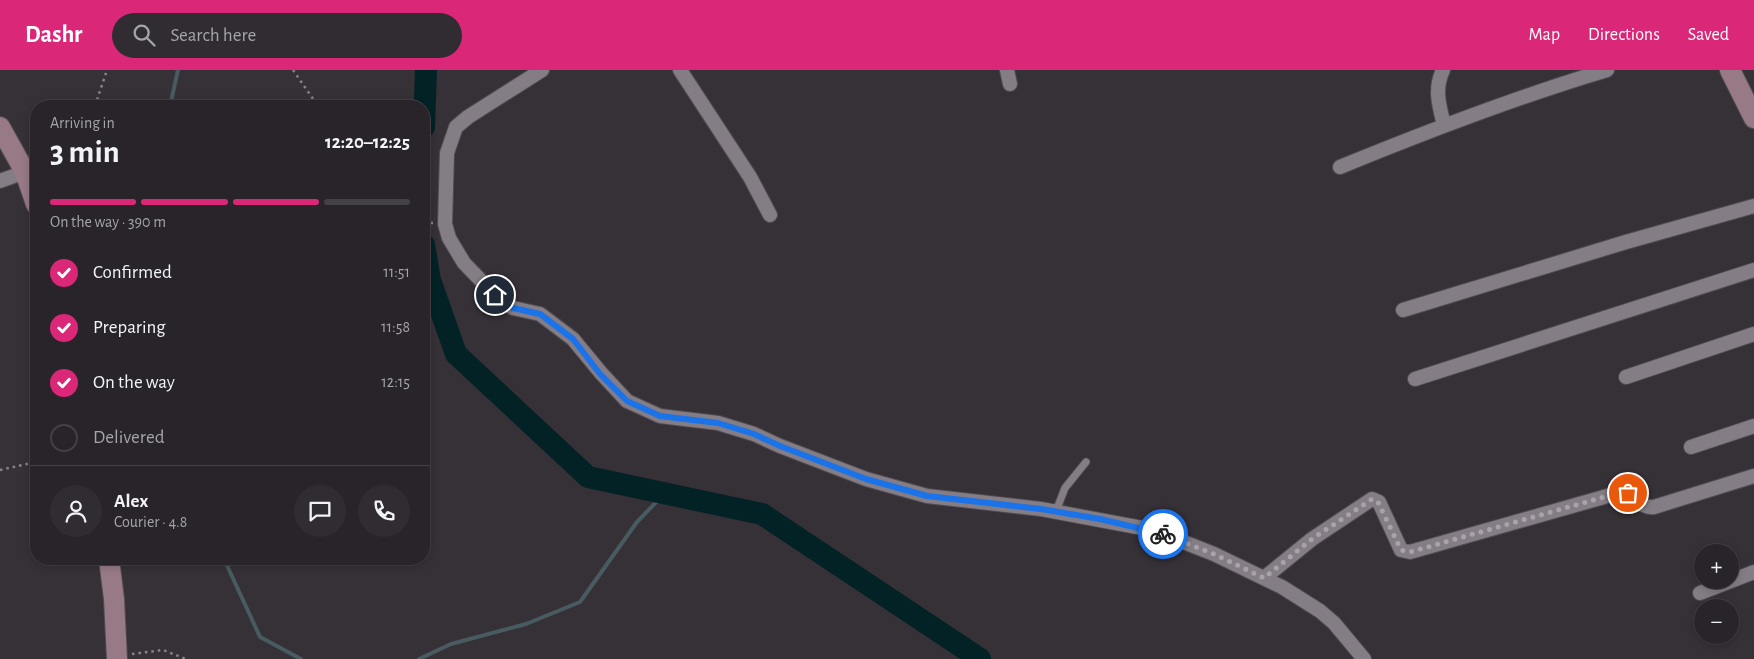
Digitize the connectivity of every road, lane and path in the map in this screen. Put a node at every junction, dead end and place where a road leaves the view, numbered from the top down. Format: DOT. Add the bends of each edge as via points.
graph roads {
  1 [pos="107,70"];
  2 [pos="293,70"];
  3 [pos="542,70"];
  4 [pos="680,70"];
  5 [pos="1007,70"];
  6 [pos="1443,70"];
  7 [pos="1607,70"];
  8 [pos="1730,70"];
  9 [pos="1010,84"];
  10 [pos="97,100"];
  11 [pos="314,100"];
  12 [pos="1754,118"];
  13 [pos="1444,125"];
  14 [pos="0,127"];
  15 [pos="1340,167"];
  16 [pos="25,172"];
  17 [pos="0,181"];
  18 [pos="30,187"];
  19 [pos="1754,206"];
  20 [pos="770,215"];
  21 [pos="1754,270"];
  22 [pos="1404,310"];
  23 [pos="1754,334"];
  24 [pos="1626,378"];
  25 [pos="1415,379"];
  26 [pos="1754,426"];
  27 [pos="1691,447"];
  28 [pos="1086,462"];
  29 [pos="30,463"];
  30 [pos="0,470"];
  31 [pos="1754,476"];
  32 [pos="1056,511"];
  33 [pos="110,565"];
  34 [pos="1754,572"];
  35 [pos="1264,578"];
  36 [pos="1700,593"];
  37 [pos="117,656"];
  38 [pos="186,659"];
  39 [pos="1364,659"];
  1 -- 10 [label="path"];
  2 -- 11 [label="path"];
  3 -- 32 [label="street" via="456,127 447,152 445,224 449,238 464,263 495,295 513,308 540,314 573,339 600,374 627,401 660,416 718,423 866,479 927,496"];
  4 -- 20 [label="street" via="750,177"];
  5 -- 9 [label="street"];
  6 -- 13 [label="street" via="1437,87"];
  7 -- 13 [label="street"];
  8 -- 12 [label="street"];
  13 -- 15 [label="street"];
  14 -- 16 [label="street"];
  16 -- 17 [label="street"];
  16 -- 18 [label="street"];
  19 -- 22 [label="street"];
  21 -- 25 [label="street"];
  23 -- 24 [label="street"];
  26 -- 27 [label="street"];
  28 -- 32 [label="lane" via="1065,488"];
  29 -- 30 [label="path"];
  31 -- 35 [label="street" via="1654,507 1643,506 1628,493 1618,493 1410,552 1401,550 1378,502 1372,499 1312,539"];
  32 -- 35 [label="street" via="1153,530"];
  33 -- 37 [label="street"];
  34 -- 36 [label="street"];
  35 -- 39 [label="street" via="1320,610"];
  37 -- 38 [label="path" via="163,650"];
}
